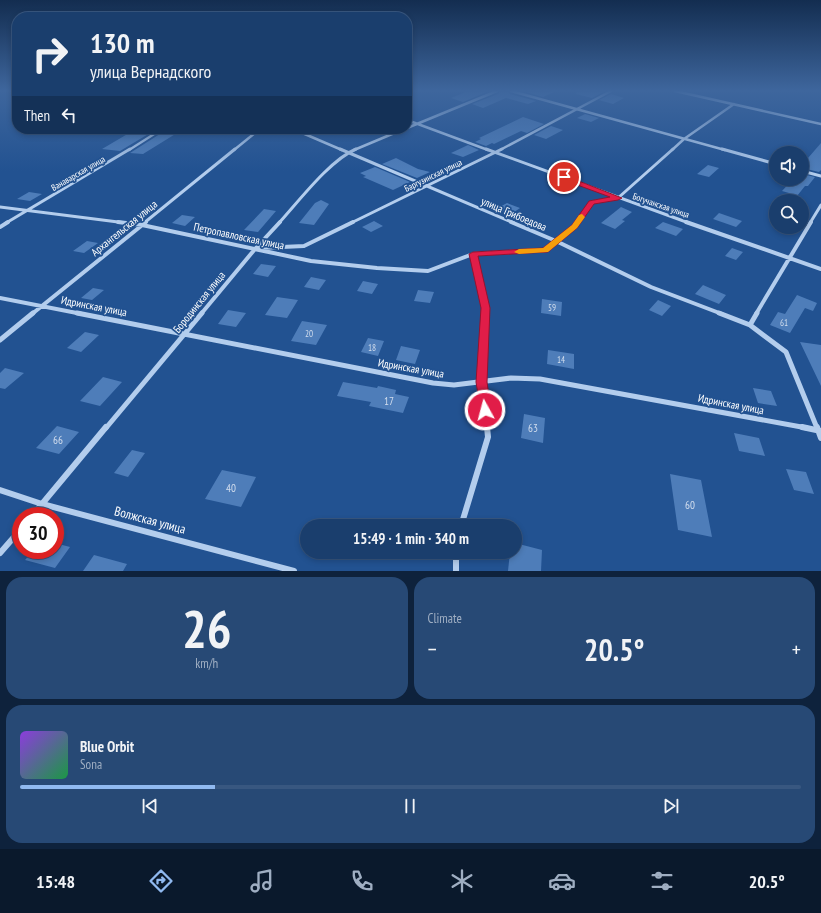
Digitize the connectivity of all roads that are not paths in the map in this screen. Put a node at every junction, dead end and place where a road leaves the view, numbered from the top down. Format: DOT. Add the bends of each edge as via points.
graph roads {
  1 [pos="433,118"];
  2 [pos="560,118"];
  3 [pos="607,118"];
  4 [pos="715,118"];
  5 [pos="793,118"];
  6 [pos="412,122"];
  7 [pos="418,124"];
  8 [pos="821,124"];
  9 [pos="412,126"];
  10 [pos="154,134"];
  11 [pos="254,134"];
  12 [pos="305,134"];
  13 [pos="392,134"];
  14 [pos="684,139"];
  15 [pos="349,152"];
  16 [pos="496,152"];
  17 [pos="769,162"];
  18 [pos="809,173"];
  19 [pos="821,176"];
  20 [pos="425,187"];
  21 [pos="618,198"];
  22 [pos="821,205"];
  23 [pos="0,207"];
  24 [pos="27,210"];
  25 [pos="142,225"];
  26 [pos="0,228"];
  27 [pos="556,241"];
  28 [pos="255,249"];
  29 [pos="473,254"];
  30 [pos="791,258"];
  31 [pos="821,269"];
  32 [pos="0,298"];
  33 [pos="43,306"];
  34 [pos="750,325"];
  35 [pos="185,334"];
  36 [pos="0,340"];
  37 [pos="481,382"];
  38 [pos="820,431"];
  39 [pos="821,438"];
  40 [pos="0,490"];
  41 [pos="42,504"];
  42 [pos="40,507"];
  43 [pos="463,519"];
  44 [pos="12,539"];
  45 [pos="0,553"];
  46 [pos="456,559"];
  47 [pos="294,571"];
  48 [pos="456,571"];
  1 -- 7 [label="street, Бородинская улица"];
  2 -- 16 [label="street, Баргузинская улица"];
  3 -- 14 [label="street"];
  4 -- 14 [label="street"];
  5 -- 8 [label="street"];
  6 -- 7 [label="street, Богучанская улица"];
  7 -- 9 [label="street, Бородинская улица"];
  7 -- 16 [label="street, Богучанская улица"];
  10 -- 24 [label="street, Ванаварская улица"];
  11 -- 25 [label="street, Архангельская улица"];
  12 -- 15 [label="street, улица Грибоедова"];
  13 -- 15 [label="street, Бородинская улица"];
  14 -- 17 [label="street"];
  14 -- 21 [label="street"];
  15 -- 20 [label="street, улица Грибоедова"];
  15 -- 28 [label="street, Бородинская улица" via="333,164"];
  16 -- 20 [label="street, Баргузинская улица"];
  16 -- 21 [label="street, Богучанская улица"];
  18 -- 19 [label="street"];
  20 -- 27 [label="street, улица Грибоедова"];
  20 -- 28 [label="street, Баргузинская улица" via="304,246"];
  21 -- 27 [label="street, Петропавловская улица" via="592,202 574,227"];
  21 -- 30 [label="street, Богучанская улица"];
  22 -- 30 [label="street"];
  23 -- 24 [label="street, Петропавловская улица"];
  24 -- 25 [label="street, Петропавловская улица"];
  24 -- 26 [label="street, Ванаварская улица"];
  25 -- 28 [label="street, Петропавловская улица"];
  25 -- 33 [label="street, Архангельская улица"];
  27 -- 29 [label="street, Петропавловская улица" via="546,250"];
  27 -- 34 [label="street, улица Грибоедова" via="651,287"];
  28 -- 29 [label="street, Петропавловская улица" via="311,261 428,270"];
  28 -- 35 [label="street, Бородинская улица"];
  29 -- 37 [label="street" via="485,308"];
  30 -- 31 [label="street, Богучанская улица"];
  30 -- 34 [label="street"];
  32 -- 33 [label="street, Идринская улица"];
  33 -- 35 [label="street, Идринская улица"];
  33 -- 36 [label="street, Архангельская улица"];
  34 -- 38 [label="street, улица Грибоедова" via="786,352"];
  35 -- 37 [label="street, Идринская улица" via="433,383"];
  35 -- 41 [label="street, Бородинская улица"];
  37 -- 38 [label="street, Идринская улица" via="511,378 540,379"];
  37 -- 43 [label="street" via="488,437"];
  38 -- 39 [label="street, улица Грибоедова"];
  40 -- 41 [label="street, Волжская улица"];
  41 -- 42 [label="street, Бородинская улица"];
  41 -- 47 [label="street, Волжская улица"];
  44 -- 45 [label="street"];
  46 -- 48 [label="street"];
}
